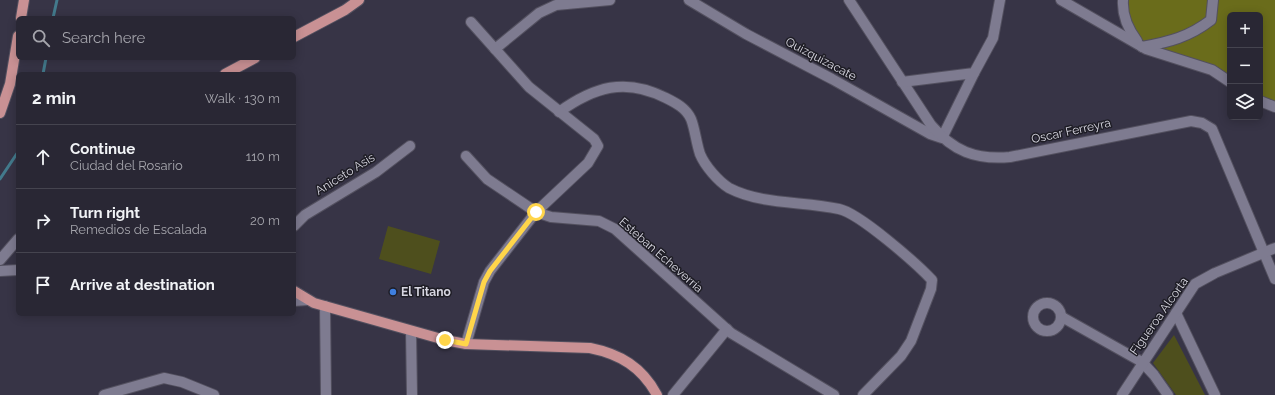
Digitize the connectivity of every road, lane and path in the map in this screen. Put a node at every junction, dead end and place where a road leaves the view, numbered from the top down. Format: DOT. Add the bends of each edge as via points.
graph roads {
  1 [pos="24,0"];
  2 [pos="359,0"];
  3 [pos="610,0"];
  4 [pos="689,0"];
  5 [pos="849,0"];
  6 [pos="1000,0"];
  7 [pos="1061,0"];
  8 [pos="1123,0"];
  9 [pos="1213,0"];
  10 [pos="21,16"];
  11 [pos="470,22"];
  12 [pos="296,36"];
  13 [pos="1142,47"];
  14 [pos="16,48"];
  15 [pos="495,49"];
  16 [pos="251,60"];
  17 [pos="228,72"];
  18 [pos="974,73"];
  19 [pos="1227,80"];
  20 [pos="902,82"];
  21 [pos="1263,102"];
  22 [pos="1275,108"];
  23 [pos="559,112"];
  24 [pos="0,113"];
  25 [pos="942,138"];
  26 [pos="410,146"];
  27 [pos="466,156"];
  28 [pos="536,212"];
  29 [pos="296,224"];
  30 [pos="16,241"];
  31 [pos="1275,248"];
  32 [pos="1265,252"];
  33 [pos="0,260"];
  34 [pos="16,270"];
  35 [pos="1,272"];
  36 [pos="1275,279"];
  37 [pos="296,292"];
  38 [pos="307,300"];
  39 [pos="296,301"];
  40 [pos="325,306"];
  41 [pos="1176,313"];
  42 [pos="1062,317"];
  43 [pos="727,329"];
  44 [pos="411,331"];
  45 [pos="466,344"];
  46 [pos="1142,362"];
  47 [pos="104,395"];
  48 [pos="214,395"];
  49 [pos="326,395"];
  50 [pos="412,395"];
  51 [pos="657,395"];
  52 [pos="673,395"];
  53 [pos="834,395"];
  54 [pos="863,395"];
  55 [pos="1122,395"];
  56 [pos="1168,395"];
  57 [pos="1215,395"];
  1 -- 10 [label="main road"];
  2 -- 12 [label="main road"];
  3 -- 15 [label="street" via="556,5 539,13"];
  4 -- 25 [label="street, Quizquizacate" via="746,34 930,134"];
  5 -- 20 [label="street, Oscar Ferreyra"];
  6 -- 18 [label="street" via="993,38"];
  7 -- 13 [label="street"];
  8 -- 13 [label="street" via="1124,15 1130,32"];
  9 -- 13 [label="street" via="1211,20 1199,29 1162,44"];
  11 -- 15 [label="street"];
  13 -- 19 [label="street" via="1212,70"];
  14 -- 24 [label="main road" via="10,84"];
  15 -- 23 [label="street" via="529,87"];
  16 -- 17 [label="main road"];
  18 -- 20 [label="street"];
  18 -- 25 [label="street"];
  20 -- 25 [label="street, Oscar Ferreyra"];
  21 -- 22 [label="street"];
  23 -- 28 [label="street" via="594,139 598,146 588,163"];
  23 -- 54 [label="street" via="593,91 609,87 625,86 655,92 680,105 687,114 700,154 710,171 728,187 747,196 840,209 858,218 921,268 932,280 931,289 911,340 901,356"];
  25 -- 32 [label="street, Oscar Ferreyra" via="975,156 989,159 1010,158 1173,124 1202,122 1212,129"];
  26 -- 29 [label="street, Aniceto Asis" via="376,172 305,215"];
  27 -- 28 [label="street, Esteban Echeverría" via="487,179"];
  28 -- 43 [label="street, Esteban Echeverría" via="551,217 599,221 615,229"];
  28 -- 45 [label="street" via="484,282"];
  30 -- 33 [label="street"];
  31 -- 32 [label="street, Figueroa Alcorta"];
  32 -- 36 [label="street, Oscar Ferreyra"];
  32 -- 41 [label="street, Figueroa Alcorta" via="1194,284"];
  34 -- 35 [label="street"];
  37 -- 38 [label="main road"];
  38 -- 39 [label="street"];
  38 -- 40 [label="main road"];
  40 -- 44 [label="main road"];
  40 -- 49 [label="street"];
  41 -- 46 [label="street, Figueroa Alcorta"];
  41 -- 57 [label="street"];
  42 -- 46 [label="street"];
  43 -- 52 [label="street"];
  43 -- 53 [label="street, Esteban Echeverría"];
  44 -- 45 [label="main road"];
  44 -- 50 [label="street"];
  45 -- 51 [label="main road" via="590,348 606,351 634,365 645,376"];
  46 -- 55 [label="street, Figueroa Alcorta"];
  46 -- 56 [label="street"];
  47 -- 48 [label="street" via="164,378 182,382"];
}
